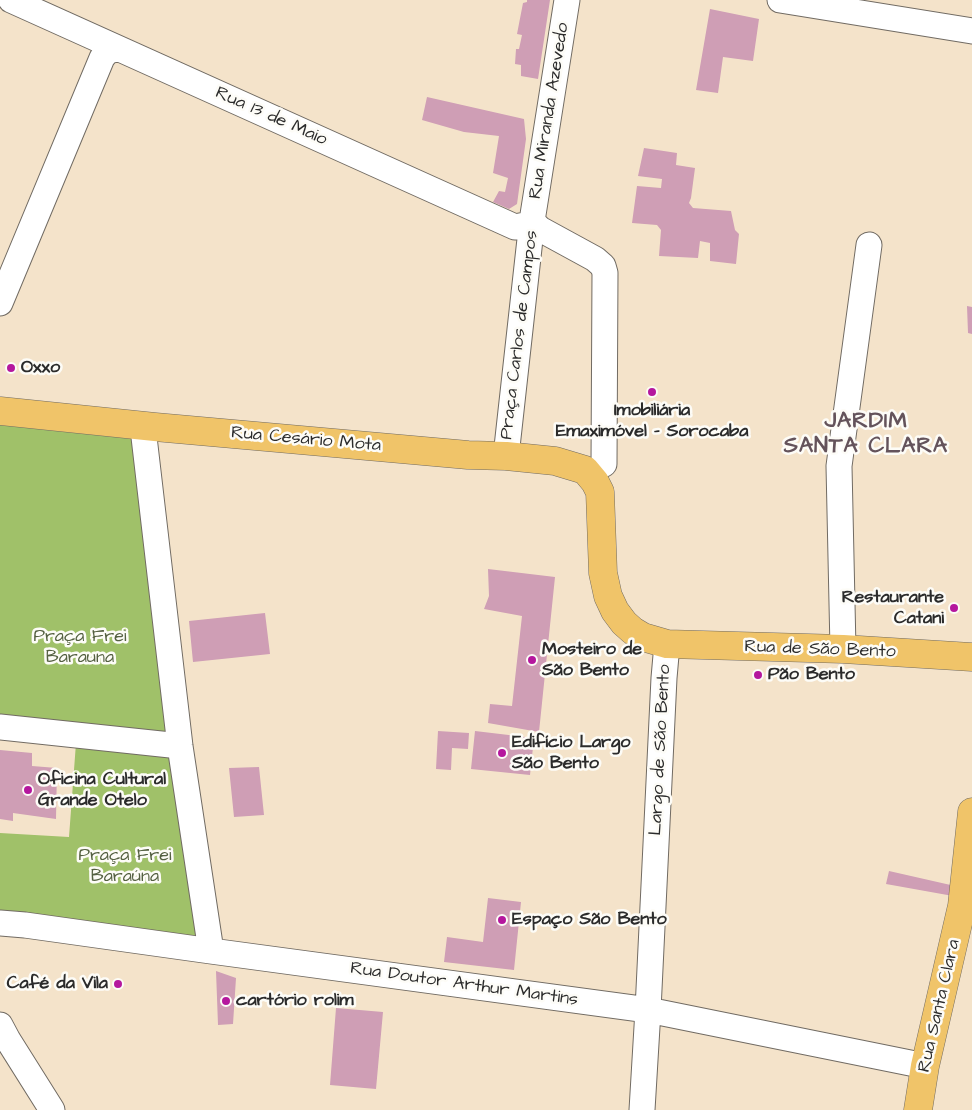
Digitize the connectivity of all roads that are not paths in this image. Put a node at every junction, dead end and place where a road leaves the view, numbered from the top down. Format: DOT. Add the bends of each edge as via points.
graph roads {
  1 [pos="11,0"];
  2 [pos="568,0"];
  3 [pos="780,0"];
  4 [pos="972,31"];
  5 [pos="119,49"];
  6 [pos="532,222"];
  7 [pos="869,245"];
  8 [pos="0,303"];
  9 [pos="0,411"];
  10 [pos="155,427"];
  11 [pos="506,456"];
  12 [pos="596,475"];
  13 [pos="667,644"];
  14 [pos="843,649"];
  15 [pos="972,657"];
  16 [pos="0,727"];
  17 [pos="180,746"];
  18 [pos="972,812"];
  19 [pos="967,907"];
  20 [pos="0,924"];
  21 [pos="211,951"];
  22 [pos="648,1010"];
  23 [pos="3,1038"];
  24 [pos="925,1066"];
  25 [pos="52,1110"];
  26 [pos="642,1110"];
  27 [pos="918,1110"];
  1 -- 5 [label="street, Rua 13 de Maio"];
  2 -- 6 [label="street, Rua Miranda Azevedo"];
  3 -- 4 [label="street"];
  5 -- 6 [label="street, Rua 13 de Maio" via="515,227"];
  5 -- 8 [label="street" via="106,53 102,58"];
  6 -- 11 [label="street, Praça Carlos de Campos"];
  6 -- 12 [label="street, Praça Carlos de Campos" via="595,259 605,273"];
  7 -- 14 [label="street" via="839,466"];
  9 -- 10 [label="main road, Rua Cesário Mota"];
  10 -- 11 [label="main road, Rua Cesário Mota"];
  10 -- 17 [label="street" via="149,429 144,437"];
  11 -- 12 [label="main road, Rua Cesário Mota" via="555,461"];
  12 -- 13 [label="main road, Largo de São Bento" via="603,573 608,596 615,611 633,631"];
  13 -- 14 [label="main road, Rua de São Bento"];
  13 -- 22 [label="street, Largo de São Bento"];
  14 -- 15 [label="main road, Rua de São Bento"];
  16 -- 17 [label="street"];
  17 -- 21 [label="street"];
  18 -- 19 [label="main road, Rua Santa Clara"];
  19 -- 24 [label="main road, Rua Santa Clara"];
  20 -- 21 [label="street, Rua Doutor Arthur Martins"];
  21 -- 22 [label="street, Rua Doutor Arthur Martins"];
  22 -- 24 [label="street, Rua Doutor Arthur Martins"];
  22 -- 26 [label="street, Largo de São Bento"];
  23 -- 25 [label="street"];
  24 -- 27 [label="main road, Rua Santa Clara"];
}
